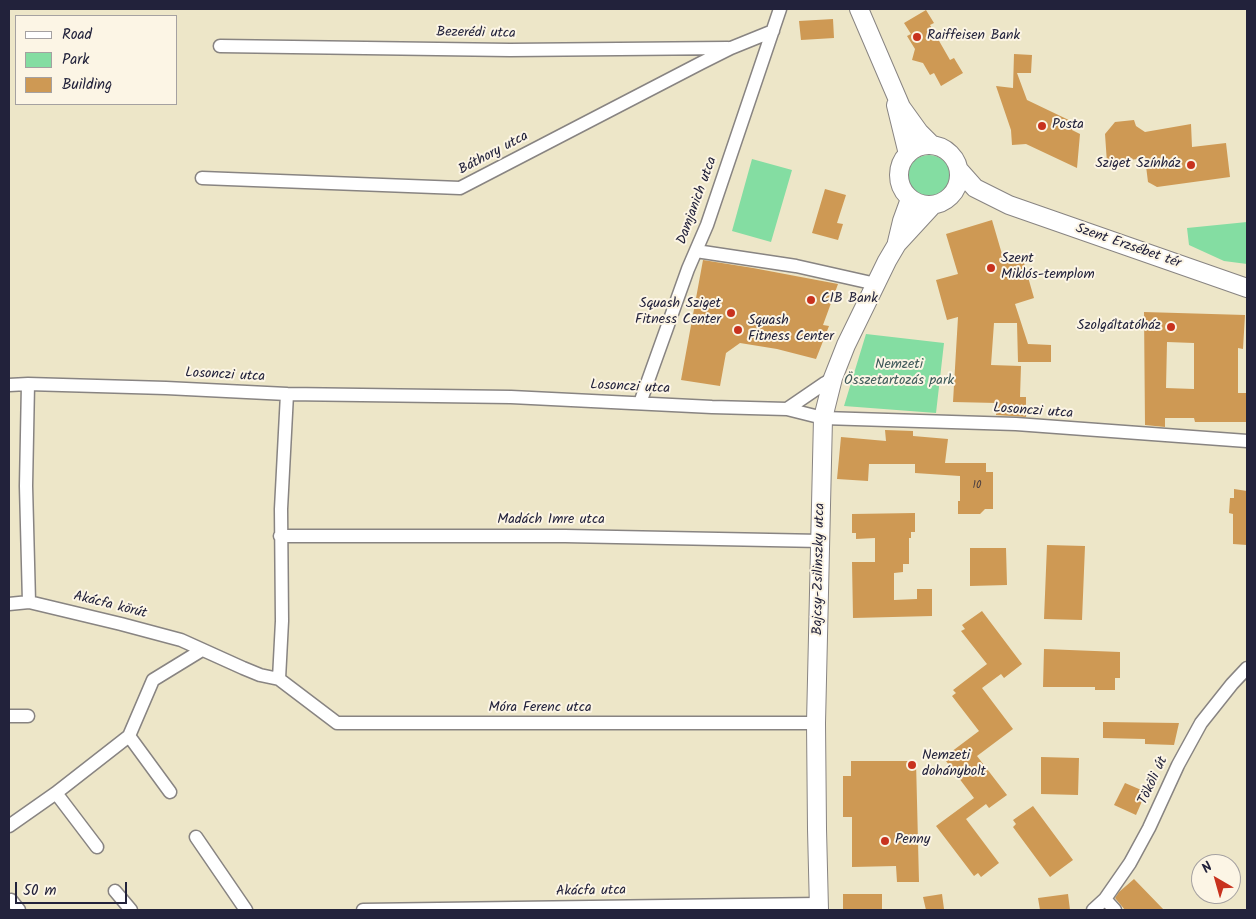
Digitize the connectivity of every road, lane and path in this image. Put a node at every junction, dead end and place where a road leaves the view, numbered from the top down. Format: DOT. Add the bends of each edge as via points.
graph roads {
  1 [pos="780,9"];
  2 [pos="858,9"];
  3 [pos="773,31"];
  4 [pos="220,46"];
  5 [pos="731,48"];
  6 [pos="890,83"];
  7 [pos="932,145"];
  8 [pos="908,154"];
  9 [pos="959,170"];
  10 [pos="202,178"];
  11 [pos="951,197"];
  12 [pos="910,199"];
  13 [pos="1009,205"];
  14 [pos="932,206"];
  15 [pos="897,244"];
  16 [pos="696,251"];
  17 [pos="876,284"];
  18 [pos="1247,288"];
  19 [pos="834,378"];
  20 [pos="28,384"];
  21 [pos="9,385"];
  22 [pos="286,394"];
  23 [pos="640,403"];
  24 [pos="787,409"];
  25 [pos="823,418"];
  26 [pos="1247,441"];
  27 [pos="280,536"];
  28 [pos="821,541"];
  29 [pos="29,602"];
  30 [pos="9,604"];
  31 [pos="202,650"];
  32 [pos="1247,668"];
  33 [pos="279,679"];
  34 [pos="9,716"];
  35 [pos="28,716"];
  36 [pos="816,723"];
  37 [pos="129,736"];
  38 [pos="170,792"];
  39 [pos="56,793"];
  40 [pos="9,826"];
  41 [pos="196,837"];
  42 [pos="97,847"];
  43 [pos="115,891"];
  44 [pos="1105,899"];
  45 [pos="819,907"];
  46 [pos="131,910"];
  47 [pos="246,910"];
  48 [pos="363,910"];
  49 [pos="1093,910"];
  50 [pos="1115,910"];
  1 -- 3 [label="street, Damjanich utca"];
  2 -- 6 [label="street"];
  3 -- 5 [label="street, Báthory utca"];
  3 -- 16 [label="street, Damjanich utca"];
  4 -- 5 [label="street, Bezerédi utca" via="510,50"];
  5 -- 10 [label="street, Báthory utca" via="460,188"];
  6 -- 7 [label="street, Szent Erzsébet tér" via="901,107"];
  6 -- 8 [label="street"];
  7 -- 8 [label="street" via="915,148"];
  7 -- 9 [label="street, Szent Erzsébet tér" via="950,153"];
  8 -- 12 [label="street" via="899,172 899,182"];
  9 -- 11 [label="street" via="960,180"];
  9 -- 13 [label="street, Szent Erzsébet tér" via="975,188"];
  11 -- 13 [label="street, Szent Erzsébet tér"];
  11 -- 14 [label="street, Szent Erzsébet tér"];
  12 -- 14 [label="street"];
  12 -- 15 [label="street, Bajcsy-Zsilinszky utca"];
  13 -- 18 [label="street, Szent Erzsébet tér"];
  14 -- 15 [label="street, Bajcsy-Zsilinszky utca"];
  15 -- 17 [label="street, Bajcsy-Zsilinszky utca"];
  16 -- 17 [label="street" via="796,266"];
  16 -- 23 [label="street, Damjanich utca"];
  17 -- 19 [label="street, Bajcsy-Zsilinszky utca" via="846,345"];
  19 -- 24 [label="street"];
  19 -- 25 [label="street, Bajcsy-Zsilinszky utca"];
  20 -- 21 [label="street, Losonczi utca"];
  20 -- 22 [label="street, Losonczi utca"];
  20 -- 29 [label="street"];
  22 -- 23 [label="street, Losonczi utca" via="511,397"];
  22 -- 27 [label="street"];
  23 -- 24 [label="street, Losonczi utca"];
  24 -- 25 [label="street, Losonczi utca"];
  25 -- 26 [label="street, Losonczi utca" via="1016,424"];
  25 -- 28 [label="street, Bajcsy-Zsilinszky utca"];
  27 -- 28 [label="street, Madách Imre utca" via="565,536"];
  27 -- 33 [label="street" via="282,621"];
  28 -- 36 [label="street, Bajcsy-Zsilinszky utca"];
  29 -- 30 [label="street, Akácfa körút"];
  29 -- 31 [label="street, Akácfa körút" via="181,640"];
  31 -- 33 [label="street, Akácfa körút" via="260,675"];
  31 -- 37 [label="street" via="153,680"];
  32 -- 44 [label="street, Tököli út" via="1201,723 1135,854"];
  33 -- 36 [label="street, Móra Ferenc utca" via="336,723"];
  34 -- 35 [label="street"];
  36 -- 45 [label="street, Bajcsy-Zsilinszky utca"];
  37 -- 38 [label="street"];
  37 -- 39 [label="street"];
  39 -- 40 [label="street"];
  39 -- 42 [label="street"];
  41 -- 47 [label="street"];
  43 -- 46 [label="street"];
  44 -- 49 [label="street, Tököli út"];
  44 -- 50 [label="street"];
  45 -- 48 [label="street, Akácfa utca"];
}
